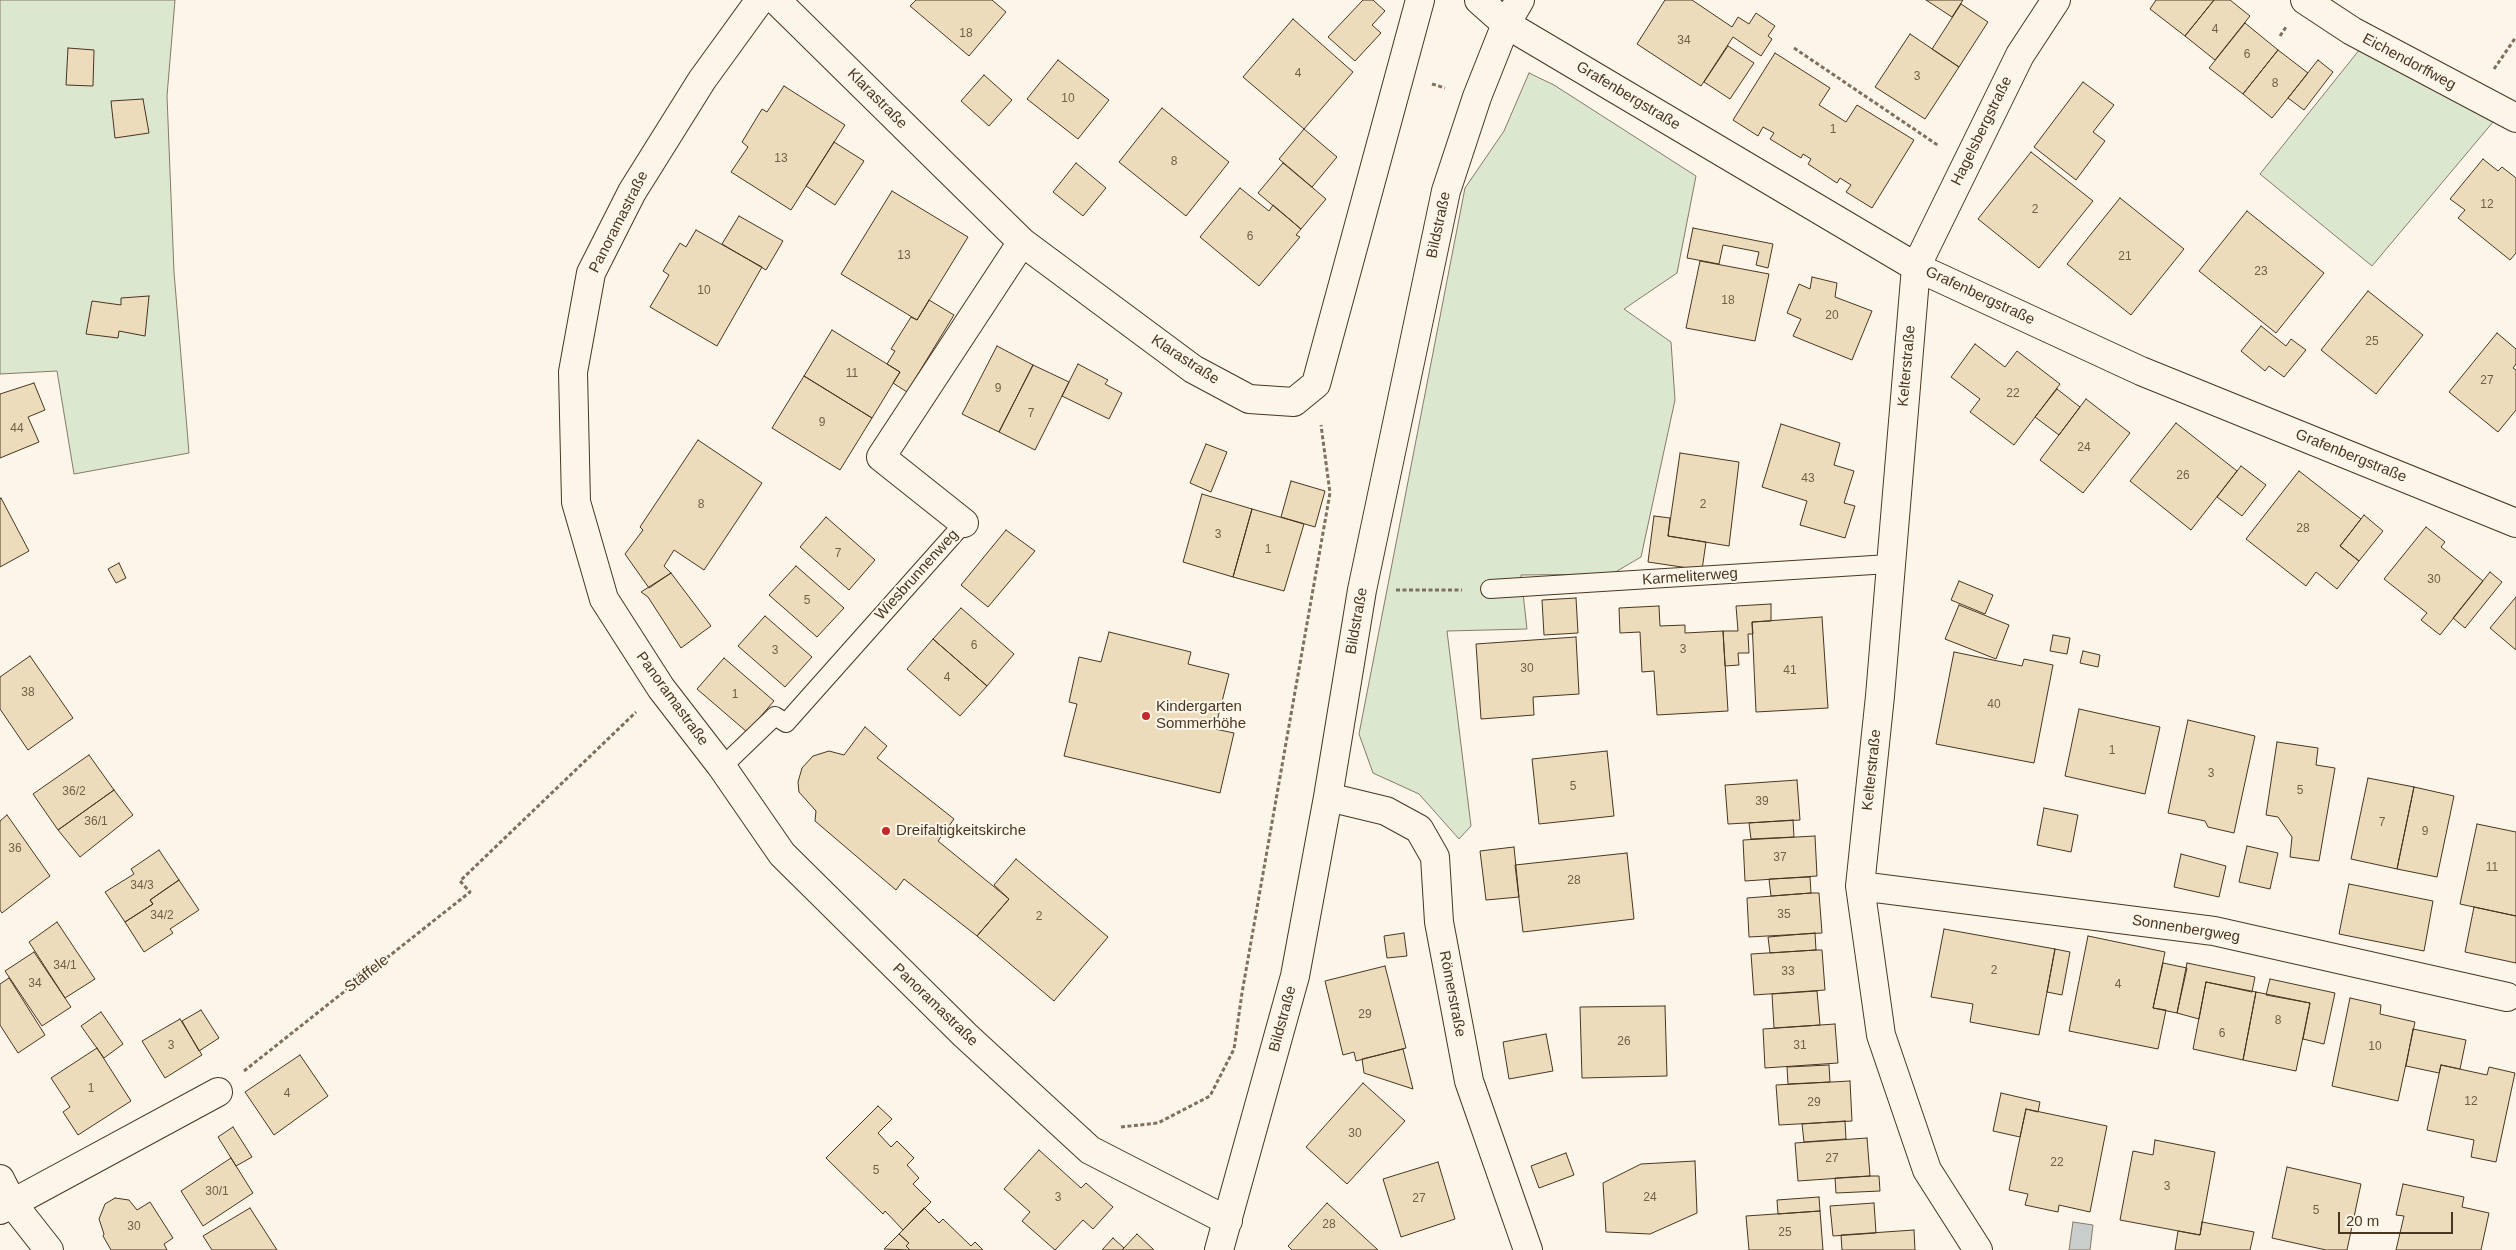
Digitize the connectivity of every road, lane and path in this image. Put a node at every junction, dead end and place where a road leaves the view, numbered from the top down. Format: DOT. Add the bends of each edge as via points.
graph roads {
  1 [pos="760,0"];
  2 [pos="776,0"];
  3 [pos="1420,0"];
  4 [pos="1479,0"];
  5 [pos="1520,0"];
  6 [pos="2056,0"];
  7 [pos="2305,0"];
  8 [pos="1506,24"];
  9 [pos="1794,48"];
  10 [pos="1401,70"];
  11 [pos="1477,97"];
  12 [pos="2516,118"];
  13 [pos="1966,165"];
  14 [pos="1022,242"];
  15 [pos="1916,267"];
  16 [pos="1316,384"];
  17 [pos="964,523"];
  18 [pos="2516,523"];
  19 [pos="1889,564"];
  20 [pos="1490,589"];
  21 [pos="1362,590"];
  22 [pos="661,688"];
  23 [pos="722,767"];
  24 [pos="1328,797"];
  25 [pos="1860,886"];
  26 [pos="2507,997"];
  27 [pos="218,1092"];
  28 [pos="1090,1150"];
  29 [pos="0,1179"];
  30 [pos="6,1206"];
  31 [pos="1228,1221"];
  32 [pos="49,1250"];
  33 [pos="1219,1250"];
  34 [pos="1528,1250"];
  35 [pos="1978,1250"];
  1 -- 22 [label="street, Panoramastraße" via="702,80 632,192 592,273 574,372 576,502 604,599"];
  2 -- 14 [label="street, Klarastraße"];
  3 -- 10 [label="street"];
  4 -- 8 [label="street, Grafenbergstraße"];
  5 -- 8 [label="street, Bildstraße"];
  6 -- 13 [label="street, Hagelsbergstraße" via="2020,55"];
  7 -- 12 [label="street, Eichendorffweg" via="2352,31"];
  8 -- 11 [label="street, Bildstraße"];
  8 -- 15 [label="street, Grafenbergstraße"];
  9 -- 13 [label="path"];
  10 -- 11 [label="path" via="1437,86"];
  10 -- 16 [label="street"];
  11 -- 21 [label="street, Bildstraße" via="1446,191"];
  13 -- 15 [label="street, Hagelsbergstraße"];
  14 -- 16 [label="street, Klarastraße" via="1193,369 1249,399 1294,402"];
  14 -- 17 [label="street, Wiesbrunnenweg" via="881,457"];
  15 -- 18 [label="street, Grafenbergstraße" via="2142,371"];
  15 -- 19 [label="street, Kelterstraße"];
  16 -- 28 [label="path" via="1330,494 1234,1049 1210,1096 1158,1123 1122,1126"];
  17 -- 23 [label="lane, Wiesbrunnenweg" via="786,723 775,716"];
  19 -- 20 [label="lane, Karmeliterweg"];
  19 -- 25 [label="street, Kelterstraße" via="1880,696"];
  20 -- 21 [label="path"];
  21 -- 24 [label="street, Bildstraße"];
  22 -- 23 [label="street, Panoramastraße"];
  22 -- 27 [label="path, Stäffele" via="460,881 470,892"];
  23 -- 28 [label="street, Panoramastraße" via="782,854 965,1035"];
  24 -- 31 [label="street, Bildstraße" via="1295,976"];
  24 -- 34 [label="street, Römerstraße" via="1386,811 1419,829 1435,857 1439,922 1469,1081"];
  25 -- 26 [label="street, Sonnenbergweg" via="2214,931"];
  25 -- 35 [label="street, Kelterstraße" via="1880,1035 1927,1170"];
  27 -- 30 [label="street"];
  28 -- 31 [label="street, Panoramastraße"];
  29 -- 30 [label="street"];
  30 -- 32 [label="street"];
  31 -- 33 [label="street, Bildstraße"];
}
